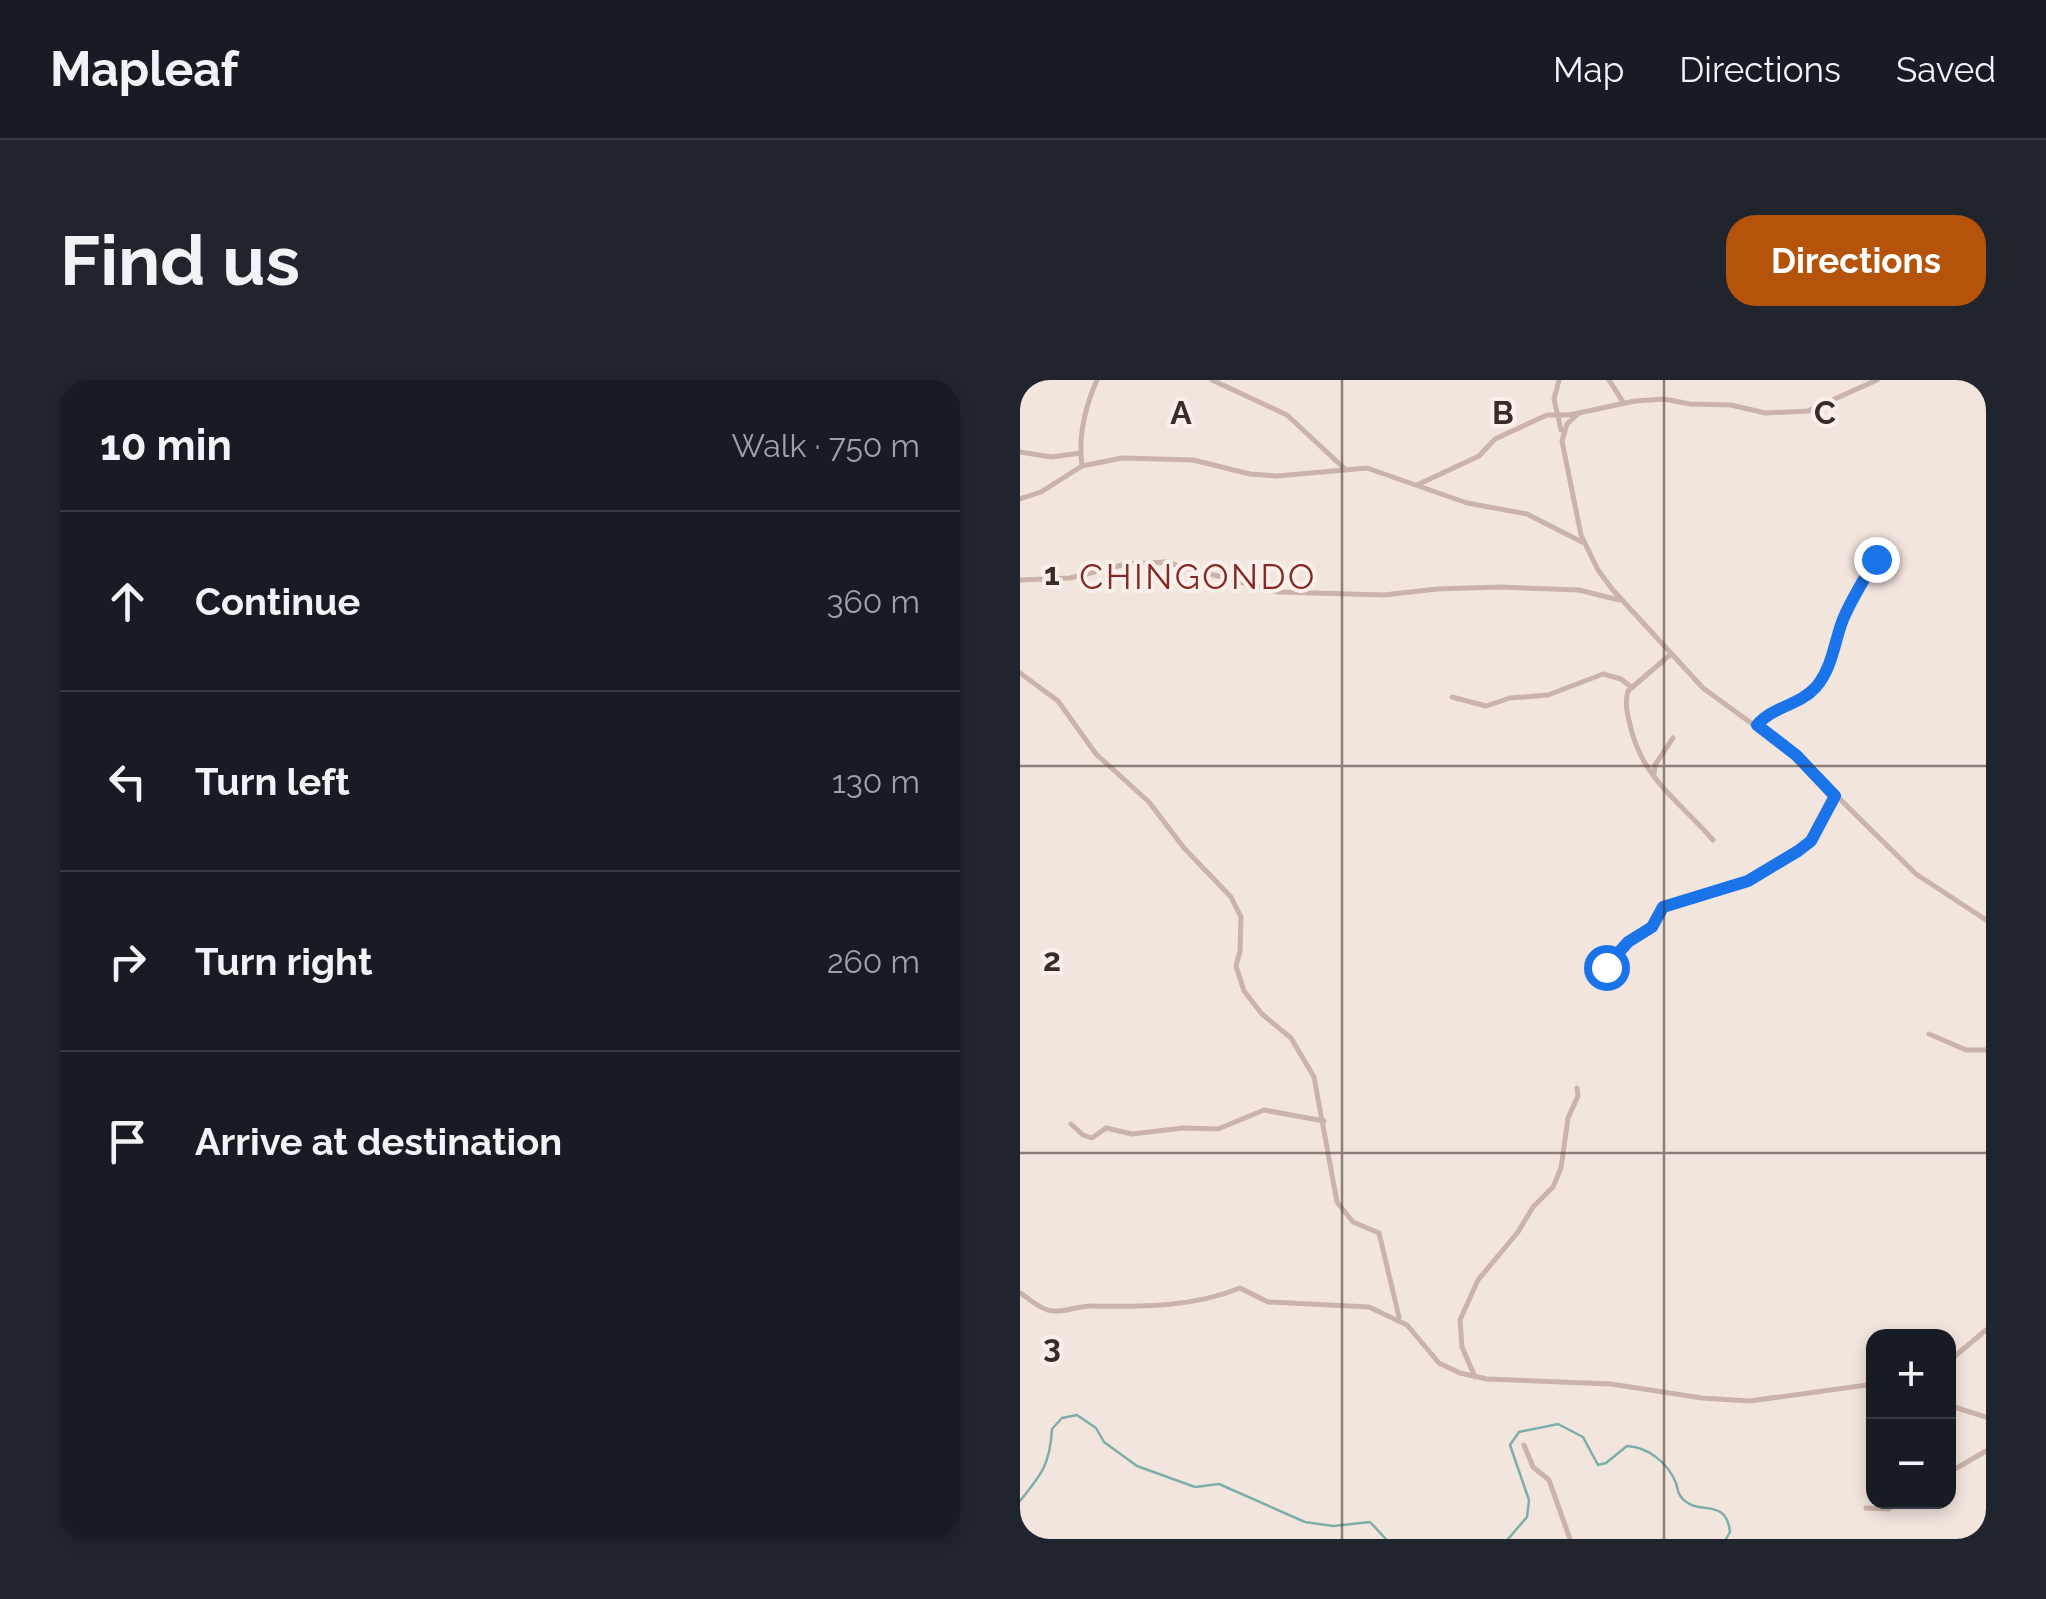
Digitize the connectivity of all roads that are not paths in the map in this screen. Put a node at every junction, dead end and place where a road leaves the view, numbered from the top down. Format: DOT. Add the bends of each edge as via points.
graph roads {
  1 [pos="1097,380"];
  2 [pos="1212,380"];
  3 [pos="1559,380"];
  4 [pos="1609,380"];
  5 [pos="1877,380"];
  6 [pos="1624,403"];
  7 [pos="1579,413"];
  8 [pos="1557,416"];
  9 [pos="1562,435"];
  10 [pos="1020,452"];
  11 [pos="1080,453"];
  12 [pos="1082,466"];
  13 [pos="1346,470"];
  14 [pos="1416,485"];
  15 [pos="1020,499"];
  16 [pos="1585,544"];
  17 [pos="1884,557"];
  18 [pos="1020,580"];
  19 [pos="1623,602"];
  20 [pos="1671,654"];
  21 [pos="1020,673"];
  22 [pos="1631,687"];
  23 [pos="1452,697"];
  24 [pos="1757,725"];
  25 [pos="1673,738"];
  26 [pos="1654,774"];
  27 [pos="1835,796"];
  28 [pos="1714,840"];
  29 [pos="1986,920"];
  30 [pos="1600,975"];
  31 [pos="1930,1034"];
  32 [pos="1986,1050"];
  33 [pos="1577,1088"];
  34 [pos="1324,1121"];
  35 [pos="1071,1124"];
  36 [pos="1020,1293"];
  37 [pos="1400,1320"];
  38 [pos="1986,1330"];
  39 [pos="1956,1355"];
  40 [pos="1476,1377"];
  41 [pos="1866,1385"];
  42 [pos="1956,1408"];
  43 [pos="1986,1417"];
  44 [pos="1524,1445"];
  45 [pos="1986,1451"];
  46 [pos="1956,1468"];
  47 [pos="1570,1539"];
  1 -- 11 [label="street"];
  2 -- 13 [label="street" via="1287,415"];
  3 -- 8 [label="street"];
  4 -- 6 [label="street"];
  5 -- 6 [label="street" via="1808,411 1765,413 1664,399"];
  6 -- 7 [label="street"];
  7 -- 8 [label="street"];
  7 -- 9 [label="street"];
  8 -- 9 [label="street"];
  8 -- 14 [label="street" via="1524,424 1478,456"];
  9 -- 16 [label="street"];
  10 -- 11 [label="street"];
  11 -- 12 [label="street"];
  12 -- 13 [label="street" via="1122,458 1193,460 1277,476"];
  12 -- 15 [label="street"];
  13 -- 14 [label="street" via="1380,470"];
  14 -- 16 [label="street" via="1527,514"];
  16 -- 19 [label="street"];
  17 -- 24 [label="street" via="1876,559 1846,614 1818,684"];
  18 -- 19 [label="street" via="1165,562 1278,592 1384,596 1500,587 1579,590"];
  19 -- 20 [label="street"];
  20 -- 22 [label="street"];
  20 -- 24 [label="street" via="1703,688"];
  21 -- 34 [label="street" via="1058,701 1096,754 1149,802 1231,896 1241,917 1236,966 1244,992 1301,1051"];
  22 -- 23 [label="street" via="1603,674 1548,695 1486,706"];
  22 -- 26 [label="street" via="1627,718 1638,755"];
  24 -- 27 [label="street"];
  25 -- 26 [label="street"];
  26 -- 28 [label="street"];
  27 -- 29 [label="street" via="1916,874"];
  27 -- 30 [label="street" via="1811,841 1798,851 1748,881 1663,907 1652,927 1628,942"];
  31 -- 32 [label="street" via="1966,1050"];
  33 -- 40 [label="street" via="1553,1187 1478,1280 1460,1320 1462,1347"];
  34 -- 35 [label="street" via="1264,1110 1218,1129 1132,1134 1106,1128 1092,1138"];
  34 -- 37 [label="street" via="1338,1202 1353,1222 1379,1233"];
  36 -- 37 [label="street" via="1059,1312 1218,1298 1244,1288 1268,1302 1362,1304"];
  37 -- 40 [label="street" via="1440,1363"];
  38 -- 39 [label="street"];
  40 -- 41 [label="street" via="1750,1401"];
  42 -- 43 [label="street"];
  44 -- 47 [label="street" via="1533,1467 1549,1480"];
  45 -- 46 [label="street"];
}
